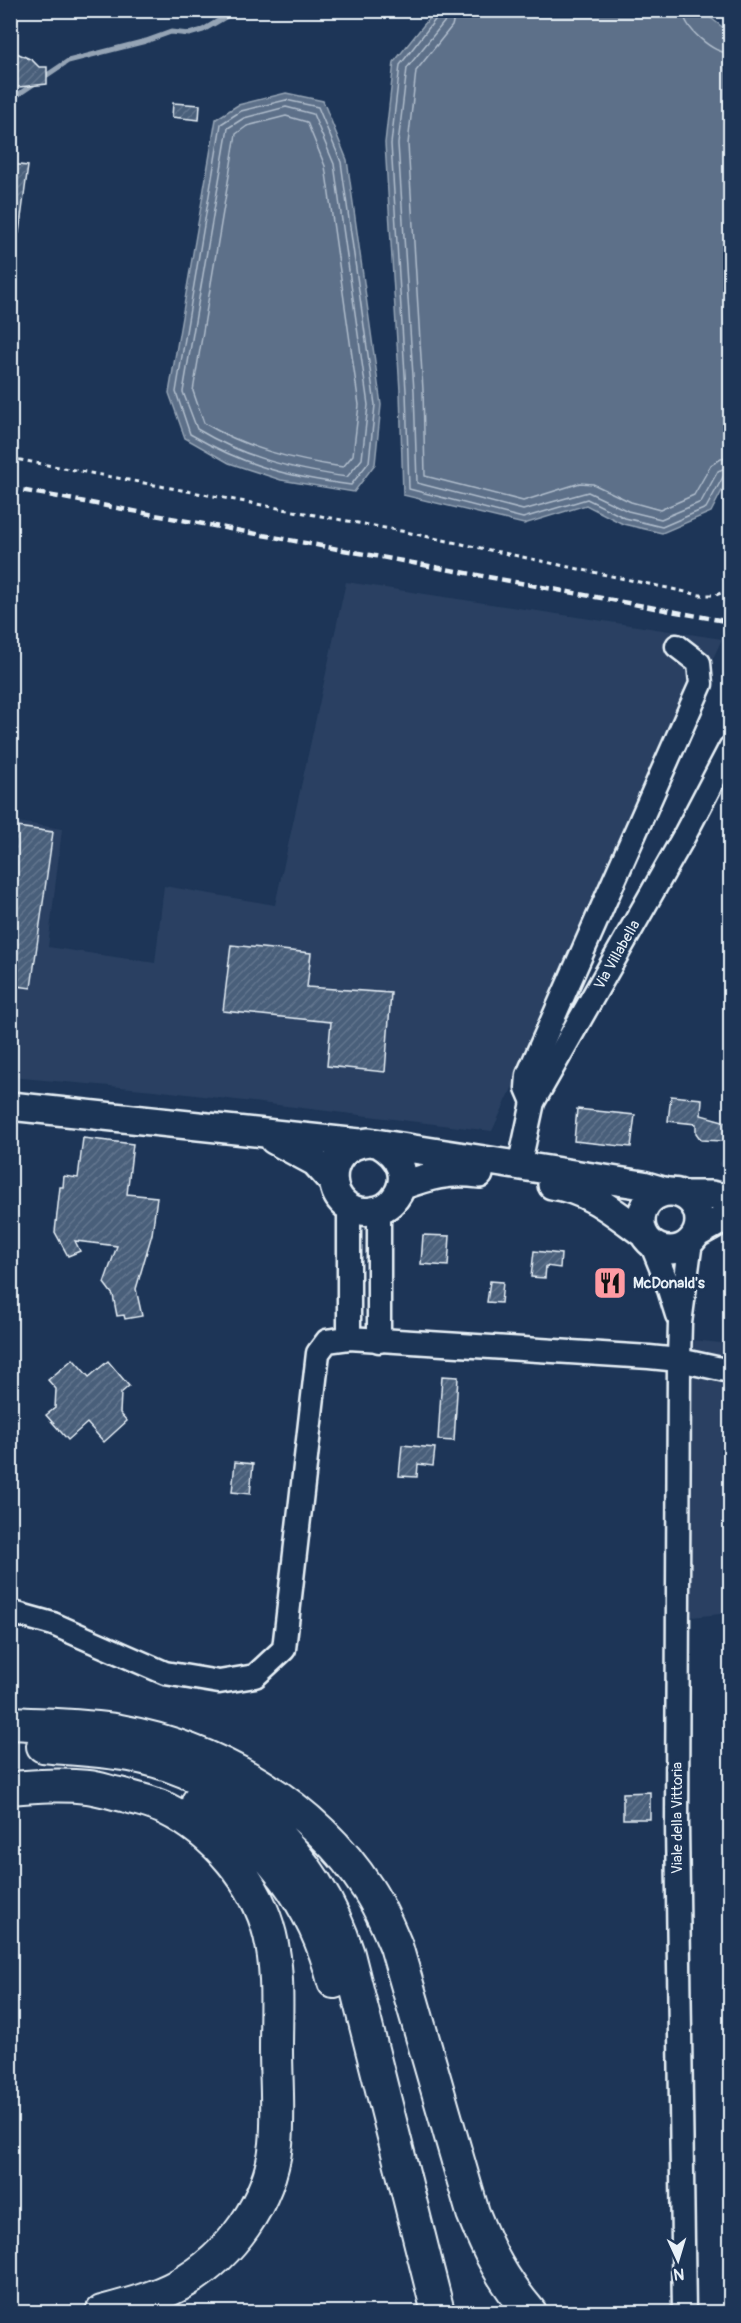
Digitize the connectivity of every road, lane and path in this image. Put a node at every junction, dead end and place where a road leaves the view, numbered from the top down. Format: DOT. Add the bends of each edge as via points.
graph roads {
  1 [pos="10,458"];
  2 [pos="730,589"];
  3 [pos="677,646"];
  4 [pos="730,748"];
  5 [pos="533,1102"];
  6 [pos="10,1106"];
  7 [pos="265,1135"];
  8 [pos="369,1144"];
  9 [pos="519,1167"];
  10 [pos="333,1182"];
  11 [pos="401,1186"];
  12 [pos="676,1193"];
  13 [pos="730,1199"];
  14 [pos="349,1207"];
  15 [pos="379,1210"];
  16 [pos="730,1215"];
  17 [pos="647,1238"];
  18 [pos="693,1238"];
  19 [pos="680,1323"];
  20 [pos="350,1338"];
  21 [pos="380,1341"];
  22 [pos="679,1360"];
  23 [pos="730,1371"];
  24 [pos="10,1612"];
  25 [pos="10,1723"];
  26 [pos="10,1742"];
  27 [pos="10,1773"];
  28 [pos="10,1788"];
  29 [pos="102,2313"];
  30 [pos="417,2313"];
  31 [pos="438,2313"];
  32 [pos="530,2313"];
  33 [pos="684,2313"];
  1 -- 2 [label="path" via="401,531 699,595 716,595"];
  3 -- 5 [label="street" via="699,663 701,684 528,1075 527,1088"];
  4 -- 5 [label="street, Via Villabella"];
  5 -- 9 [label="street, Via Villabella"];
  6 -- 7 [label="main road"];
  7 -- 8 [label="main road"];
  7 -- 10 [label="main road" via="315,1162"];
  8 -- 9 [label="main road"];
  8 -- 10 [label="main road" via="350,1147 336,1162"];
  8 -- 11 [label="main road" via="396,1156"];
  9 -- 12 [label="main road"];
  10 -- 14 [label="main road"];
  11 -- 15 [label="main road" via="389,1205"];
  11 -- 17 [label="main road" via="435,1174 462,1172 563,1186 606,1205"];
  12 -- 13 [label="main road"];
  12 -- 17 [label="main road" via="652,1198 643,1210 641,1226"];
  12 -- 18 [label="main road" via="696,1208 699,1217"];
  14 -- 15 [label="main road" via="358,1211"];
  14 -- 20 [label="street"];
  15 -- 21 [label="street"];
  16 -- 18 [label="main road"];
  17 -- 18 [label="main road" via="667,1250"];
  17 -- 19 [label="street, Viale della Vittoria"];
  18 -- 19 [label="street, Viale della Vittoria"];
  19 -- 22 [label="street, Viale della Vittoria"];
  20 -- 21 [label="street"];
  20 -- 24 [label="street" via="327,1341 318,1353 284,1649 255,1676 219,1682 165,1672 53,1623"];
  21 -- 22 [label="street"];
  22 -- 23 [label="street"];
  22 -- 33 [label="street, Viale della Vittoria" via="677,1825"];
  25 -- 32 [label="highway" via="119,1731 202,1755 268,1789 305,1815 350,1865 374,1898 396,1946 473,2213 502,2276"];
  26 -- 31 [label="highway" via="130,1755 196,1777 250,1810 305,1867 331,1909 348,1954"];
  27 -- 30 [label="highway" via="102,1772 180,1792 221,1815 260,1847 283,1874 300,1899 329,1962"];
  28 -- 29 [label="highway" via="89,1787 165,1809 197,1827 241,1873 270,1934 277,1994 276,2134 267,2184 253,2214 205,2267 141,2302"];
}
